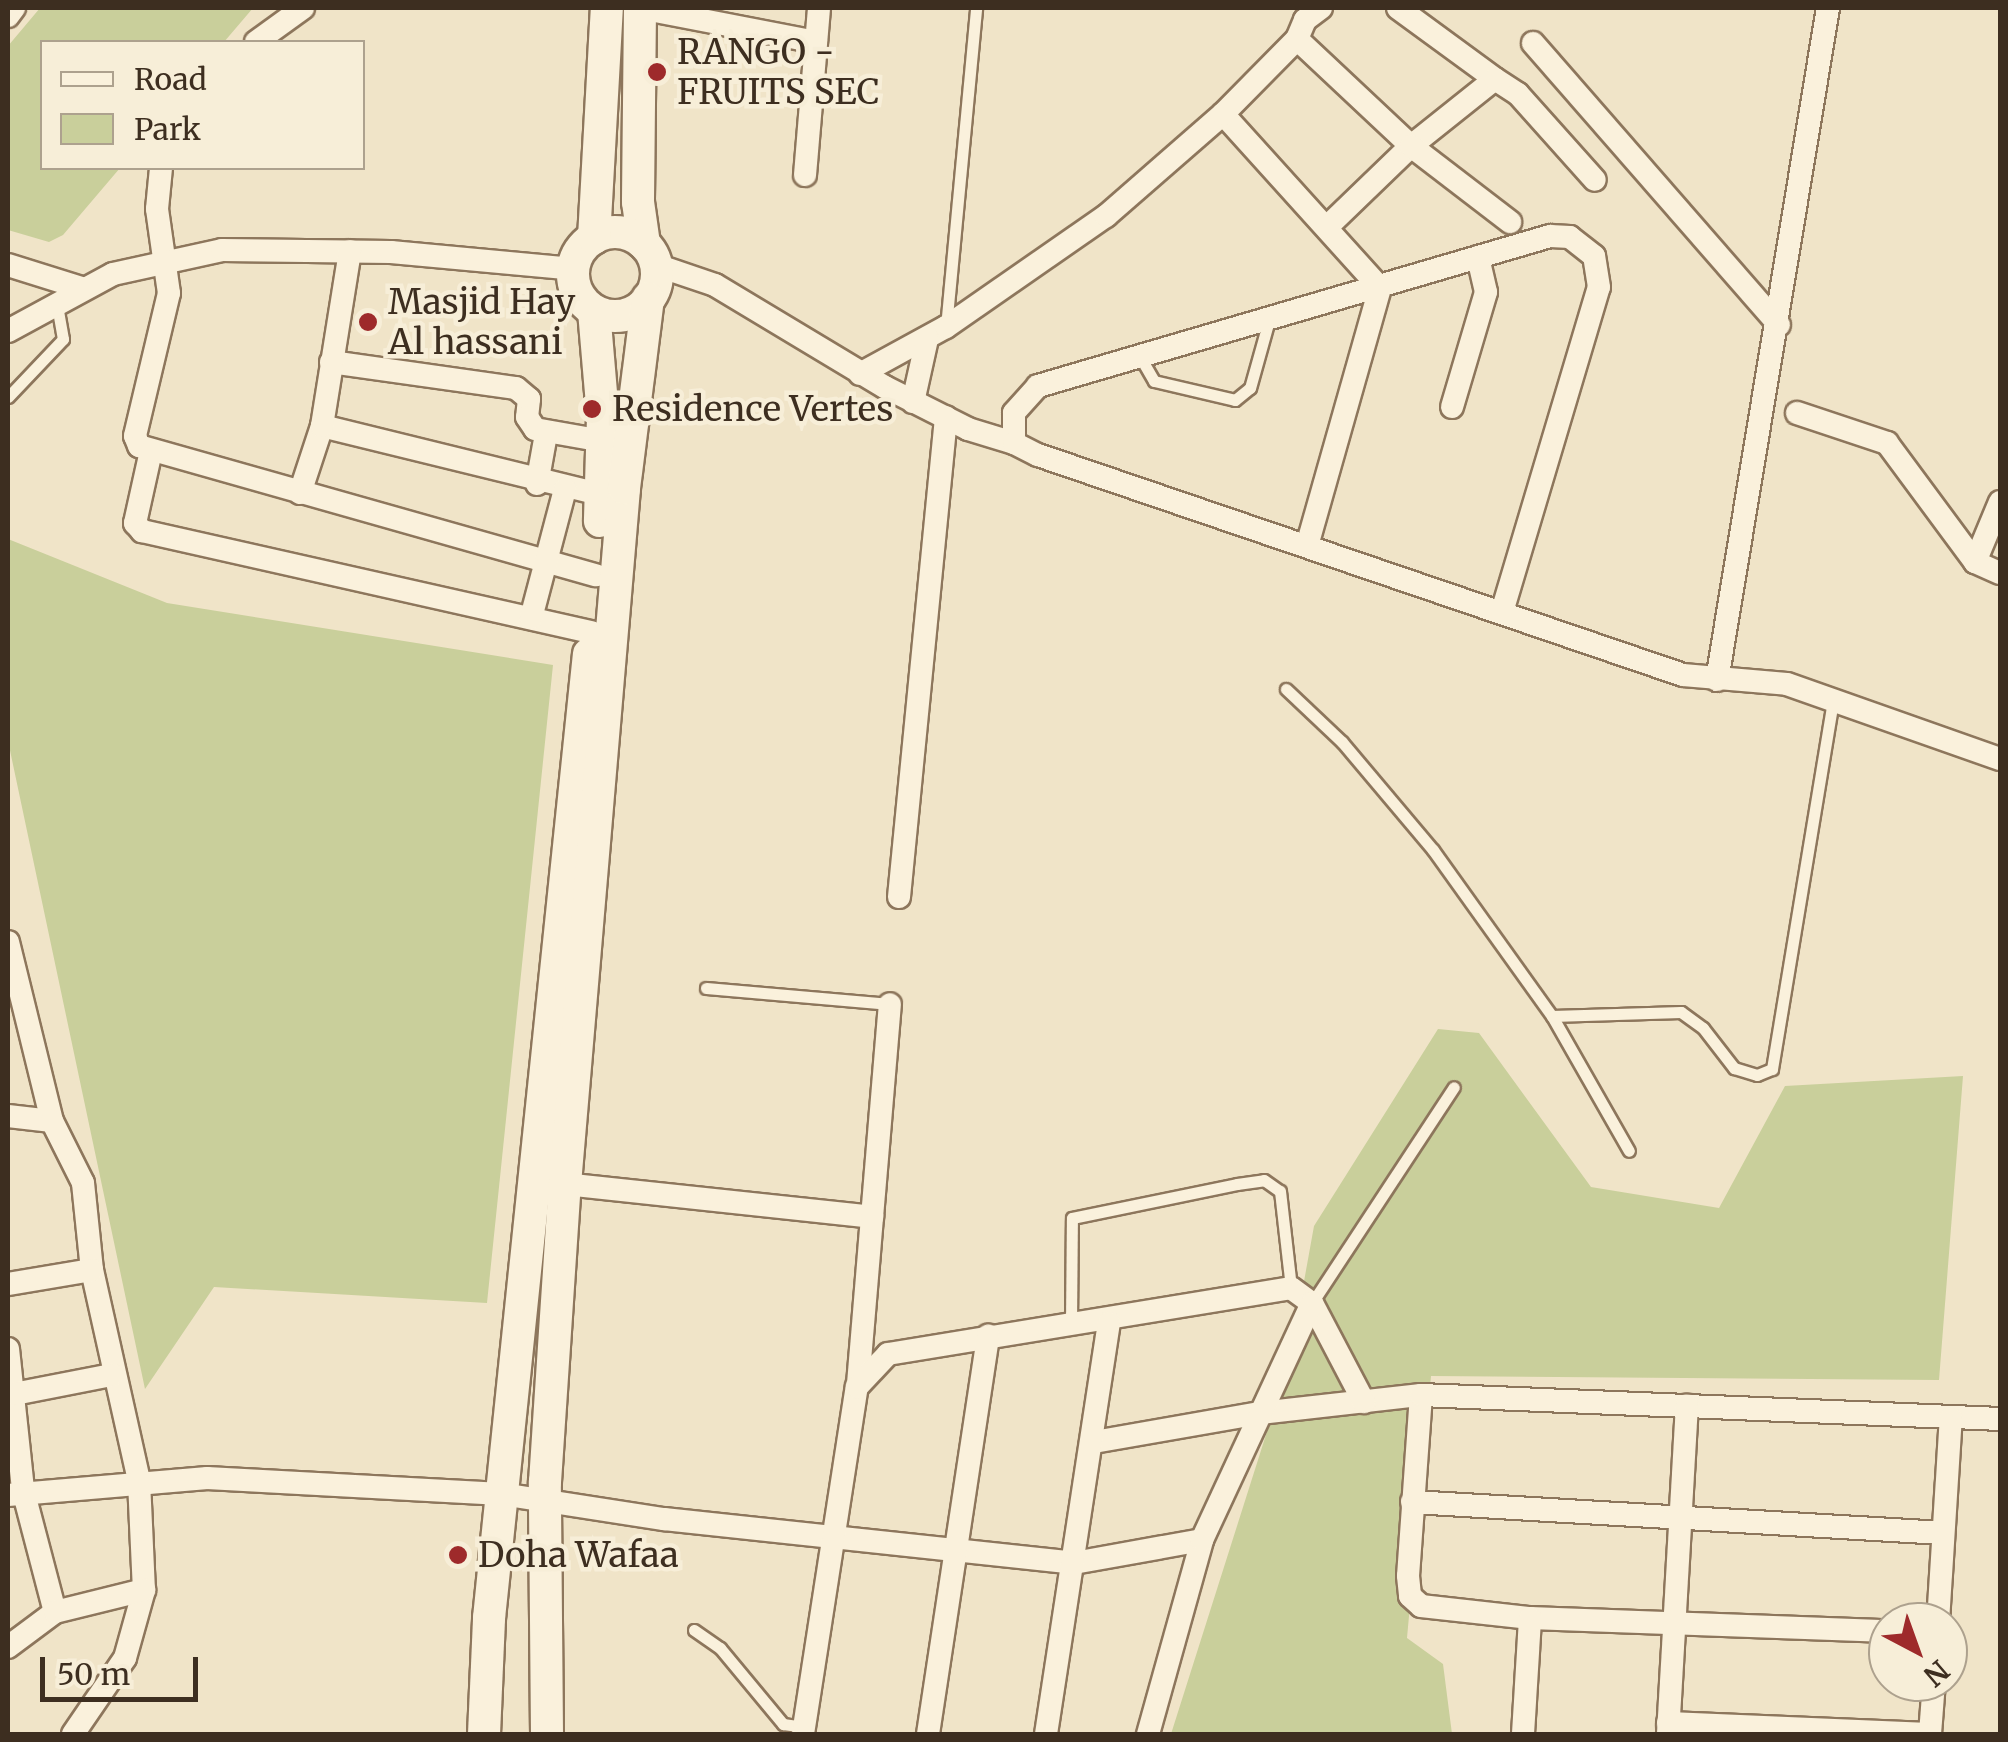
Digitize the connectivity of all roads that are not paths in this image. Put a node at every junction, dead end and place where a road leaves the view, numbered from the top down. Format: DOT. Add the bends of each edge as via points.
graph roads {
  1 [pos="14,8"];
  2 [pos="285,8"];
  3 [pos="303,8"];
  4 [pos="607,8"];
  5 [pos="640,8"];
  6 [pos="819,8"];
  7 [pos="976,8"];
  8 [pos="1321,8"];
  9 [pos="1398,8"];
  10 [pos="1828,8"];
  11 [pos="8,16"];
  12 [pos="261,36"];
  13 [pos="1297,39"];
  14 [pos="816,42"];
  15 [pos="1533,43"];
  16 [pos="1495,80"];
  17 [pos="1223,114"];
  18 [pos="1411,146"];
  19 [pos="161,170"];
  20 [pos="804,174"];
  21 [pos="1595,180"];
  22 [pos="1510,222"];
  23 [pos="1328,227"];
  24 [pos="594,238"];
  25 [pos="350,251"];
  26 [pos="650,255"];
  27 [pos="1478,257"];
  28 [pos="166,258"];
  29 [pos="8,265"];
  30 [pos="573,269"];
  31 [pos="82,288"];
  32 [pos="1380,288"];
  33 [pos="56,300"];
  34 [pos="648,300"];
  35 [pos="594,311"];
  36 [pos="1270,318"];
  37 [pos="1779,324"];
  38 [pos="8,331"];
  39 [pos="936,333"];
  40 [pos="1139,356"];
  41 [pos="331,362"];
  42 [pos="860,374"];
  43 [pos="8,396"];
  44 [pos="913,402"];
  45 [pos="1452,407"];
  46 [pos="1796,412"];
  47 [pos="946,417"];
  48 [pos="322,426"];
  49 [pos="546,434"];
  50 [pos="604,442"];
  51 [pos="1014,443"];
  52 [pos="151,452"];
  53 [pos="537,484"];
  54 [pos="565,488"];
  55 [pos="300,493"];
  56 [pos="603,495"];
  57 [pos="2000,502"];
  58 [pos="1308,543"];
  59 [pos="548,562"];
  60 [pos="1975,562"];
  61 [pos="2000,573"];
  62 [pos="596,575"];
  63 [pos="1502,612"];
  64 [pos="532,618"];
  65 [pos="592,632"];
  66 [pos="1717,680"];
  67 [pos="1286,690"];
  68 [pos="1833,700"];
  69 [pos="2000,759"];
  70 [pos="899,896"];
  71 [pos="8,942"];
  72 [pos="706,988"];
  73 [pos="890,1004"];
  74 [pos="1552,1016"];
  75 [pos="1454,1086"];
  76 [pos="8,1116"];
  77 [pos="52,1121"];
  78 [pos="1629,1151"];
  79 [pos="565,1184"];
  80 [pos="872,1217"];
  81 [pos="92,1270"];
  82 [pos="8,1284"];
  83 [pos="1292,1288"];
  84 [pos="1312,1302"];
  85 [pos="1109,1323"];
  86 [pos="1071,1326"];
  87 [pos="988,1335"];
  88 [pos="10,1372"];
  89 [pos="112,1375"];
  90 [pos="858,1388"];
  91 [pos="1421,1396"];
  92 [pos="1364,1402"];
  93 [pos="1687,1406"];
  94 [pos="1260,1414"];
  95 [pos="1951,1418"];
  96 [pos="2000,1419"];
  97 [pos="1094,1442"];
  98 [pos="140,1481"];
  99 [pos="15,1492"];
  100 [pos="502,1494"];
  101 [pos="546,1497"];
  102 [pos="1412,1502"];
  103 [pos="1680,1518"];
  104 [pos="1944,1534"];
  105 [pos="832,1538"];
  106 [pos="1202,1540"];
  107 [pos="958,1549"];
  108 [pos="1074,1563"];
  109 [pos="144,1590"];
  110 [pos="1939,1602"];
  111 [pos="55,1612"];
  112 [pos="1530,1618"];
  113 [pos="1674,1622"];
  114 [pos="694,1630"];
  115 [pos="1868,1630"];
  116 [pos="8,1647"];
  117 [pos="1932,1702"];
  118 [pos="1668,1729"];
  119 [pos="804,1731"];
  120 [pos="72,1734"];
  121 [pos="484,1734"];
  122 [pos="547,1734"];
  123 [pos="928,1734"];
  124 [pos="1046,1734"];
  125 [pos="1148,1734"];
  126 [pos="1522,1734"];
  127 [pos="1930,1734"];
  1 -- 11 [label="street"];
  2 -- 12 [label="street"];
  3 -- 12 [label="street"];
  4 -- 24 [label="street"];
  5 -- 14 [label="street"];
  5 -- 26 [label="street" via="638,202"];
  6 -- 14 [label="street"];
  7 -- 39 [label="lane"];
  8 -- 13 [label="street" via="1305,20"];
  9 -- 16 [label="street"];
  10 -- 37 [label="street"];
  13 -- 17 [label="street"];
  13 -- 18 [label="street"];
  14 -- 20 [label="street"];
  15 -- 37 [label="street"];
  16 -- 18 [label="street"];
  16 -- 21 [label="street" via="1518,94"];
  17 -- 23 [label="street"];
  17 -- 39 [label="street" via="1106,216"];
  18 -- 22 [label="street"];
  18 -- 23 [label="street"];
  19 -- 28 [label="street" via="157,209"];
  23 -- 32 [label="street"];
  24 -- 26 [label="street" via="626,234"];
  24 -- 30 [label="street"];
  25 -- 28 [label="street" via="222,250"];
  25 -- 30 [label="street"];
  25 -- 41 [label="street"];
  26 -- 34 [label="street"];
  26 -- 42 [label="street" via="714,284"];
  27 -- 32 [label="street"];
  27 -- 45 [label="street" via="1486,292"];
  27 -- 63 [label="street" via="1560,235 1587,247 1600,276"];
  28 -- 31 [label="street"];
  28 -- 52 [label="street" via="168,293 134,436"];
  29 -- 31 [label="street"];
  30 -- 35 [label="street" via="577,294"];
  31 -- 33 [label="street"];
  32 -- 36 [label="street"];
  32 -- 58 [label="street"];
  33 -- 38 [label="street"];
  33 -- 43 [label="lane" via="63,340"];
  34 -- 35 [label="street" via="629,314"];
  34 -- 79 [label="street" via="624,488"];
  35 -- 50 [label="street"];
  36 -- 40 [label="street"];
  36 -- 40 [label="lane" via="1250,388 1235,400 1154,381"];
  37 -- 66 [label="street"];
  39 -- 42 [label="street"];
  39 -- 44 [label="street"];
  40 -- 51 [label="street" via="1030,390 1011,421"];
  41 -- 48 [label="street"];
  41 -- 49 [label="street" via="516,388 529,399 531,426"];
  42 -- 44 [label="street"];
  44 -- 47 [label="street"];
  46 -- 60 [label="street" via="1887,444 1902,456"];
  47 -- 51 [label="street"];
  47 -- 70 [label="street"];
  48 -- 53 [label="street"];
  48 -- 55 [label="street"];
  49 -- 50 [label="street"];
  49 -- 53 [label="street"];
  50 -- 56 [label="street"];
  51 -- 58 [label="street"];
  52 -- 55 [label="street"];
  52 -- 64 [label="street" via="134,523 142,532"];
  53 -- 54 [label="street"];
  54 -- 56 [label="street"];
  54 -- 59 [label="street"];
  55 -- 59 [label="street"];
  56 -- 62 [label="street"];
  57 -- 60 [label="street"];
  58 -- 63 [label="street"];
  59 -- 62 [label="street"];
  59 -- 64 [label="street"];
  60 -- 61 [label="street"];
  62 -- 65 [label="street"];
  63 -- 66 [label="street"];
  64 -- 65 [label="street"];
  65 -- 100 [label="street"];
  66 -- 68 [label="street" via="1772,680"];
  67 -- 74 [label="lane" via="1342,742 1433,850"];
  68 -- 69 [label="street"];
  68 -- 74 [label="lane" via="1772,1069 1757,1075 1734,1068 1704,1028 1681,1012"];
  71 -- 77 [label="street"];
  72 -- 73 [label="lane"];
  73 -- 80 [label="street"];
  74 -- 78 [label="lane"];
  75 -- 84 [label="lane"];
  76 -- 77 [label="street"];
  77 -- 81 [label="street" via="82,1183"];
  79 -- 80 [label="street"];
  79 -- 101 [label="street"];
  80 -- 90 [label="street"];
  81 -- 82 [label="street"];
  81 -- 89 [label="street"];
  83 -- 84 [label="street"];
  83 -- 85 [label="street"];
  83 -- 86 [label="lane" via="1280,1192 1264,1180 1237,1184 1072,1218"];
  84 -- 92 [label="street"];
  84 -- 94 [label="street"];
  85 -- 86 [label="street"];
  85 -- 97 [label="street"];
  86 -- 87 [label="street"];
  87 -- 90 [label="street" via="888,1354"];
  87 -- 107 [label="street"];
  88 -- 89 [label="street"];
  88 -- 99 [label="street"];
  89 -- 98 [label="street"];
  90 -- 105 [label="street"];
  91 -- 92 [label="street"];
  91 -- 93 [label="street"];
  91 -- 102 [label="street"];
  92 -- 94 [label="street"];
  93 -- 95 [label="street"];
  93 -- 103 [label="street"];
  94 -- 97 [label="street"];
  94 -- 106 [label="street"];
  95 -- 96 [label="street"];
  95 -- 104 [label="street"];
  97 -- 108 [label="street"];
  98 -- 99 [label="street"];
  98 -- 100 [label="street" via="207,1478"];
  98 -- 109 [label="street"];
  99 -- 111 [label="street"];
  100 -- 101 [label="street"];
  100 -- 121 [label="street"];
  101 -- 105 [label="street" via="664,1520"];
  101 -- 122 [label="street"];
  102 -- 103 [label="street"];
  102 -- 112 [label="street" via="1408,1576 1414,1601 1446,1612"];
  103 -- 104 [label="street"];
  103 -- 113 [label="street"];
  104 -- 110 [label="street"];
  105 -- 107 [label="street"];
  105 -- 119 [label="street"];
  106 -- 108 [label="street"];
  106 -- 125 [label="street"];
  107 -- 108 [label="street"];
  107 -- 123 [label="street"];
  108 -- 124 [label="street"];
  109 -- 111 [label="street"];
  109 -- 120 [label="street" via="125,1658"];
  111 -- 116 [label="street"];
  112 -- 113 [label="street"];
  112 -- 126 [label="street"];
  113 -- 115 [label="street"];
  113 -- 118 [label="street"];
  114 -- 119 [label="lane" via="720,1648 783,1724"];
  117 -- 127 [label="street"];
  118 -- 127 [label="street"];
}
